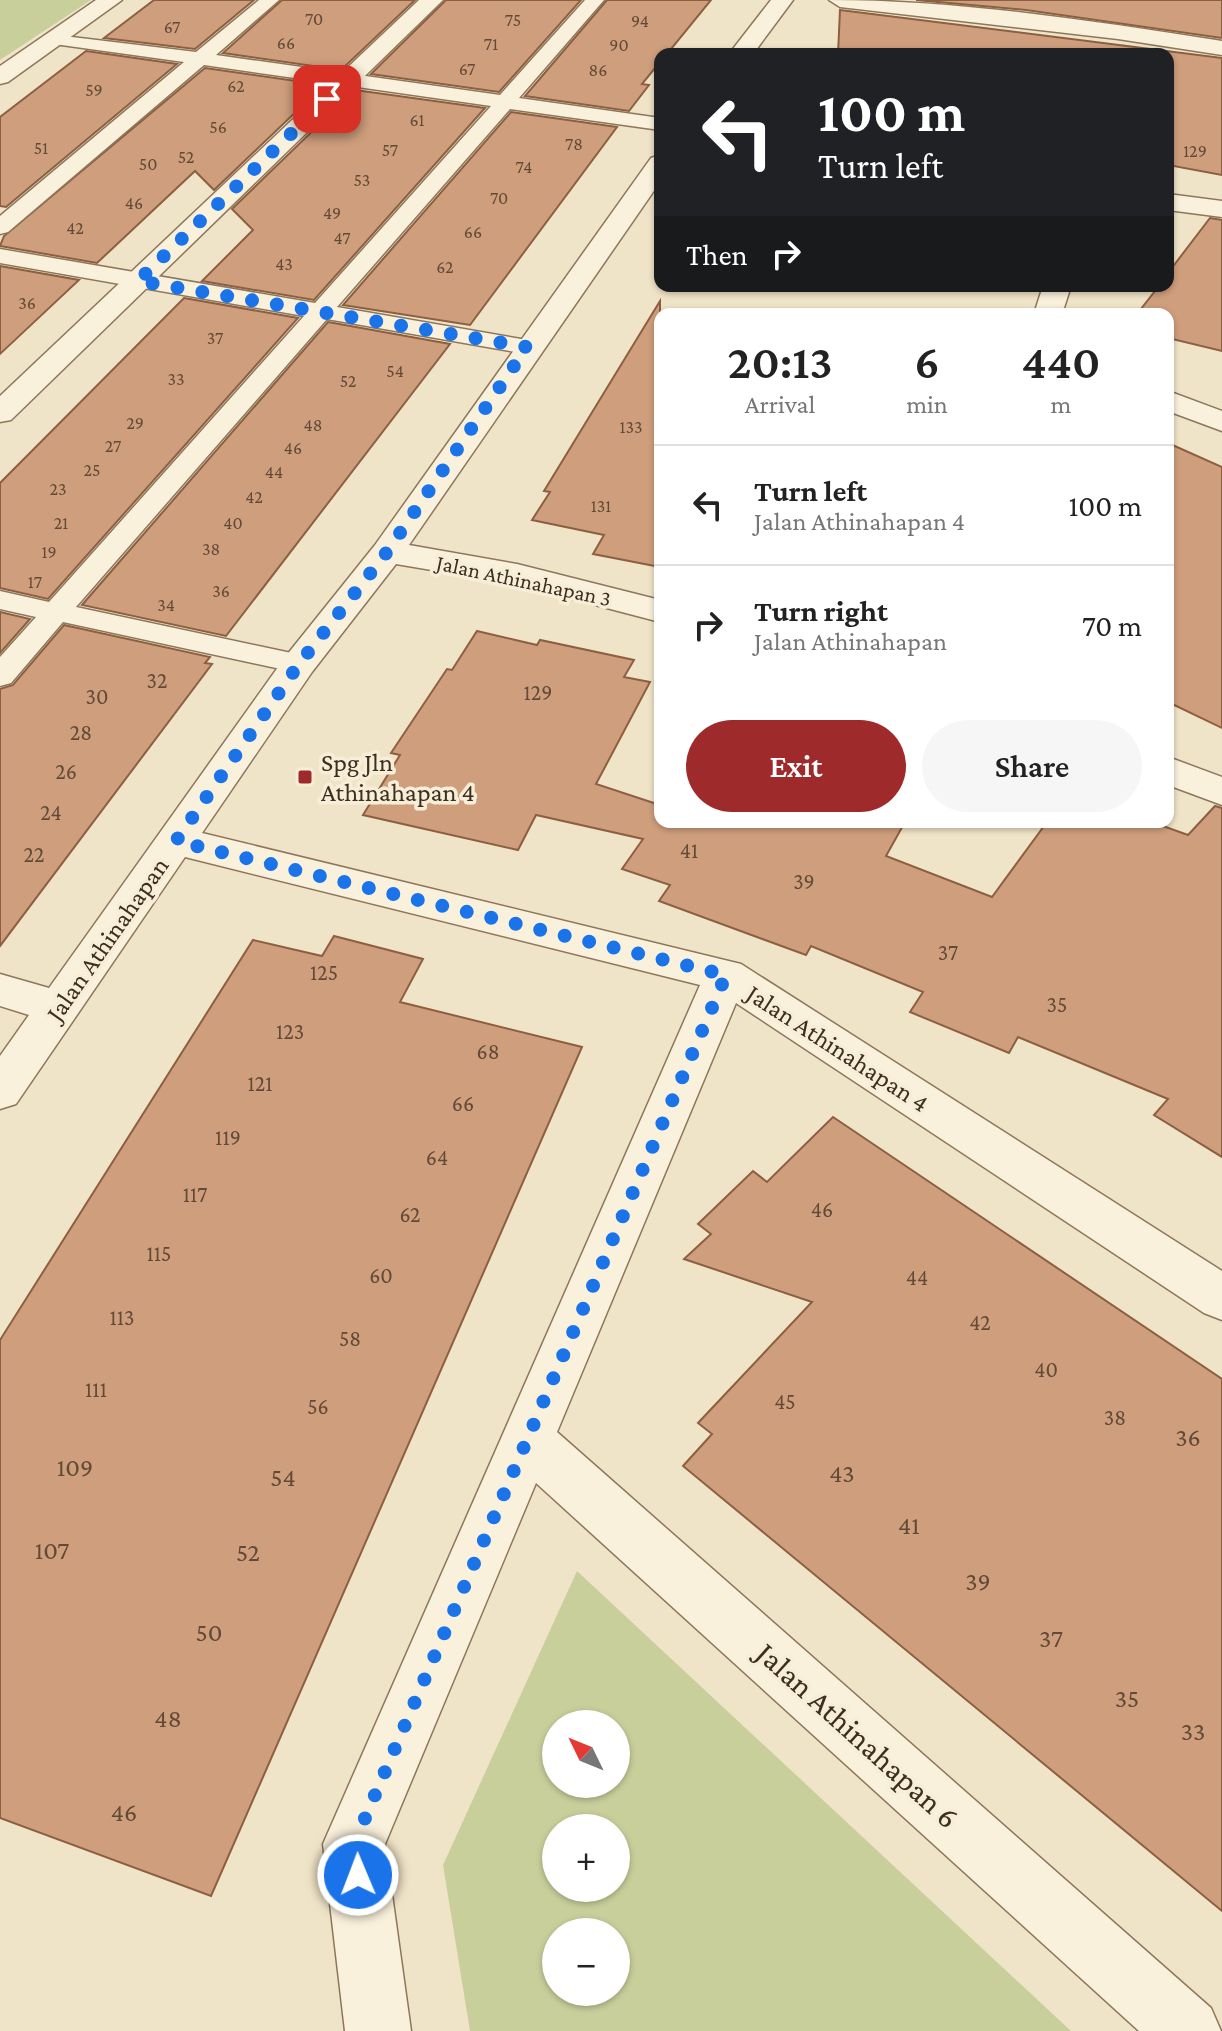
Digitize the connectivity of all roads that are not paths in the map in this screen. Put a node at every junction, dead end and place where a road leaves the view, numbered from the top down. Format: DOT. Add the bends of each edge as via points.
graph roads {
  1 [pos="111,0"];
  2 [pos="270,0"];
  3 [pos="432,0"];
  4 [pos="595,0"];
  5 [pos="782,0"];
  6 [pos="840,0"];
  7 [pos="54,38"];
  8 [pos="746,48"];
  9 [pos="1222,48"];
  10 [pos="198,57"];
  11 [pos="0,77"];
  12 [pos="348,79"];
  13 [pos="503,101"];
  14 [pos="654,123"];
  15 [pos="654,171"];
  16 [pos="1174,203"];
  17 [pos="1222,209"];
  18 [pos="0,227"];
  19 [pos="0,256"];
  20 [pos="138,281"];
  21 [pos="323,310"];
  22 [pos="527,347"];
  23 [pos="1174,402"];
  24 [pos="0,413"];
  25 [pos="1222,422"];
  26 [pos="387,552"];
  27 [pos="0,600"];
  28 [pos="654,609"];
  29 [pos="55,613"];
  30 [pos="299,664"];
  31 [pos="0,676"];
  32 [pos="1174,772"];
  33 [pos="1222,792"];
  34 [pos="176,841"];
  35 [pos="726,975"];
  36 [pos="0,990"];
  37 [pos="58,1007"];
  38 [pos="0,1091"];
  39 [pos="1222,1298"];
  40 [pos="527,1440"];
  41 [pos="378,2031"];
  42 [pos="1188,2031"];
  1 -- 7 [label="street"];
  2 -- 10 [label="lane"];
  3 -- 12 [label="street"];
  4 -- 13 [label="lane"];
  5 -- 8 [label="street"];
  6 -- 9 [label="street"];
  7 -- 10 [label="lane"];
  7 -- 11 [label="street"];
  10 -- 12 [label="lane"];
  10 -- 18 [label="lane"];
  12 -- 13 [label="lane"];
  12 -- 20 [label="street"];
  13 -- 14 [label="lane"];
  13 -- 21 [label="lane"];
  15 -- 22 [label="street, Jalan Athinahapan"];
  16 -- 17 [label="street"];
  19 -- 20 [label="lane"];
  20 -- 21 [label="lane"];
  20 -- 24 [label="street"];
  21 -- 22 [label="lane"];
  21 -- 29 [label="lane"];
  22 -- 26 [label="street, Jalan Athinahapan"];
  23 -- 25 [label="street"];
  26 -- 28 [label="street, Jalan Athinahapan 3" via="517,574"];
  26 -- 30 [label="street, Jalan Athinahapan"];
  27 -- 29 [label="lane"];
  29 -- 30 [label="lane"];
  29 -- 31 [label="lane"];
  30 -- 34 [label="street, Jalan Athinahapan"];
  32 -- 33 [label="street"];
  34 -- 35 [label="street, Jalan Athinahapan 4"];
  34 -- 37 [label="street, Jalan Athinahapan"];
  35 -- 39 [label="street, Jalan Athinahapan 4"];
  35 -- 40 [label="street"];
  36 -- 37 [label="street"];
  37 -- 38 [label="street, Jalan Athinahapan"];
  40 -- 41 [label="street" via="354,1844"];
  40 -- 42 [label="street, Jalan Athinahapan 6"];
}
